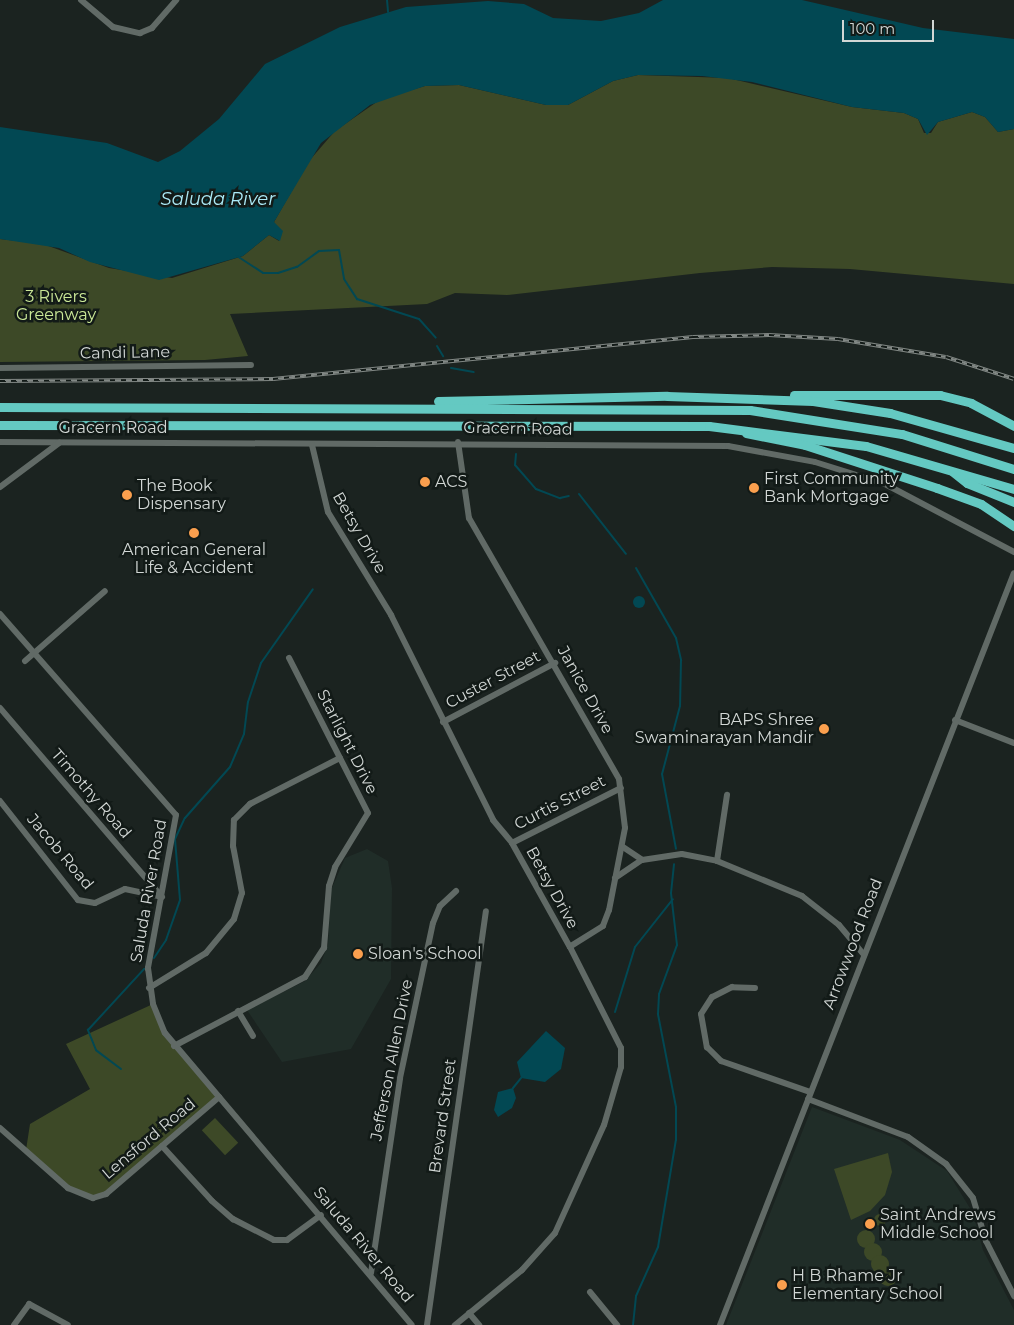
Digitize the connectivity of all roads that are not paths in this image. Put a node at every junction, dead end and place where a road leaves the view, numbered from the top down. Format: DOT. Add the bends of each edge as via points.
graph roads {
  1 [pos="81,0"];
  2 [pos="176,0"];
  3 [pos="251,365"];
  4 [pos="0,368"];
  5 [pos="708,396"];
  6 [pos="0,407"];
  7 [pos="328,407"];
  8 [pos="0,425"];
  9 [pos="709,426"];
  10 [pos="1014,426"];
  11 [pos="0,442"];
  12 [pos="60,442"];
  13 [pos="458,442"];
  14 [pos="312,445"];
  15 [pos="1014,448"];
  16 [pos="949,469"];
  17 [pos="1014,469"];
  18 [pos="0,486"];
  19 [pos="1014,489"];
  20 [pos="1014,502"];
  21 [pos="1014,526"];
  22 [pos="1014,552"];
  23 [pos="1014,573"];
  24 [pos="105,591"];
  25 [pos="0,614"];
  26 [pos="35,652"];
  27 [pos="289,658"];
  28 [pos="24,661"];
  29 [pos="555,663"];
  30 [pos="0,708"];
  31 [pos="955,720"];
  32 [pos="443,722"];
  33 [pos="1014,743"];
  34 [pos="340,758"];
  35 [pos="621,788"];
  36 [pos="726,795"];
  37 [pos="0,801"];
  38 [pos="512,843"];
  39 [pos="623,847"];
  40 [pos="642,860"];
  41 [pos="717,861"];
  42 [pos="615,878"];
  43 [pos="456,891"];
  44 [pos="162,897"];
  45 [pos="486,911"];
  46 [pos="570,947"];
  47 [pos="864,955"];
  48 [pos="149,988"];
  49 [pos="756,988"];
  50 [pos="238,1011"];
  51 [pos="253,1036"];
  52 [pos="174,1046"];
  53 [pos="810,1092"];
  54 [pos="219,1097"];
  55 [pos="808,1099"];
  56 [pos="0,1128"];
  57 [pos="162,1146"];
  58 [pos="321,1215"];
  59 [pos="371,1273"];
  60 [pos="590,1292"];
  61 [pos="1014,1296"];
  62 [pos="469,1313"];
  63 [pos="724,1317"];
  64 [pos="14,1325"];
  65 [pos="68,1325"];
  66 [pos="412,1325"];
  67 [pos="427,1325"];
  68 [pos="455,1325"];
  69 [pos="479,1325"];
  70 [pos="617,1325"];
  71 [pos="720,1325"];
  72 [pos="728,1325"];
  1 -- 2 [label="street" via="113,27 140,33 152,28"];
  3 -- 4 [label="street, Candi Lane"];
  5 -- 7 [label="highway"];
  5 -- 10 [label="highway" via="940,395 972,403"];
  5 -- 15 [label="highway" via="873,409"];
  6 -- 7 [label="highway"];
  7 -- 17 [label="highway" via="750,410 902,434"];
  8 -- 9 [label="highway"];
  9 -- 16 [label="highway" via="866,446"];
  9 -- 21 [label="highway" via="818,449 967,499"];
  11 -- 12 [label="street, Gracern Road"];
  12 -- 14 [label="street, Gracern Road"];
  12 -- 18 [label="street"];
  13 -- 14 [label="street, Gracern Road"];
  13 -- 22 [label="street, Gracern Road" via="709,444 784,455 885,484"];
  13 -- 29 [label="street, Janice Drive" via="462,498 469,518"];
  14 -- 32 [label="street, Betsy Drive" via="328,512 391,614"];
  16 -- 19 [label="highway"];
  16 -- 20 [label="highway" via="966,483"];
  23 -- 31 [label="street, Arrowwood Road"];
  24 -- 26 [label="street"];
  25 -- 26 [label="street, Saluda River Road"];
  26 -- 28 [label="street"];
  26 -- 44 [label="street, Saluda River Road" via="172,806 177,824"];
  27 -- 34 [label="street, Starlight Drive"];
  29 -- 32 [label="street, Custer Street"];
  29 -- 35 [label="street, Janice Drive"];
  30 -- 44 [label="street, Timothy Road"];
  31 -- 33 [label="street"];
  31 -- 47 [label="street, Arrowwood Road"];
  32 -- 38 [label="street, Betsy Drive" via="494,820"];
  34 -- 48 [label="street" via="250,804 234,820 233,846 242,892 234,919 206,953"];
  34 -- 50 [label="street, Starlight Drive" via="368,812 341,855 329,886 324,948 305,977"];
  35 -- 38 [label="street, Curtis Street"];
  35 -- 39 [label="street, Janice Drive"];
  36 -- 41 [label="street"];
  37 -- 44 [label="street, Jacob Road" via="78,900 94,902 114,892 134,888"];
  38 -- 46 [label="street, Betsy Drive"];
  39 -- 40 [label="street"];
  39 -- 42 [label="street, Janice Drive"];
  40 -- 41 [label="street" via="682,854"];
  40 -- 42 [label="street"];
  41 -- 47 [label="street" via="802,896 839,925"];
  42 -- 46 [label="street, Janice Drive" via="603,926"];
  43 -- 59 [label="street, Jefferson Allen Drive" via="440,906 433,923 400,1078"];
  44 -- 48 [label="street, Saluda River Road" via="150,951"];
  45 -- 67 [label="street, Brevard Street"];
  46 -- 62 [label="street, Betsy Drive" via="616,1036 621,1067 596,1148 555,1233 522,1270"];
  47 -- 53 [label="street, Arrowwood Road"];
  48 -- 52 [label="street, Saluda River Road"];
  49 -- 53 [label="street" via="732,987 712,996 701,1014 707,1047 721,1061"];
  50 -- 51 [label="street"];
  50 -- 52 [label="street, Starlight Drive"];
  52 -- 54 [label="street, Saluda River Road"];
  53 -- 55 [label="street, Arrowwood Road"];
  54 -- 57 [label="street, Lensford Road"];
  54 -- 58 [label="street, Saluda River Road"];
  55 -- 61 [label="street" via="908,1137 946,1164 973,1198 986,1241"];
  55 -- 63 [label="street, Arrowwood Road"];
  56 -- 57 [label="street, Lensford Road" via="80,1196 106,1194"];
  57 -- 58 [label="street" via="212,1201 274,1240 287,1240"];
  58 -- 59 [label="street, Saluda River Road"];
  59 -- 66 [label="street, Saluda River Road"];
  60 -- 70 [label="street"];
  62 -- 68 [label="street, Betsy Drive"];
  62 -- 69 [label="street"];
  63 -- 71 [label="street, Arrowwood Road"];
  63 -- 72 [label="street"];
  64 -- 65 [label="street" via="29,1304"];
}
